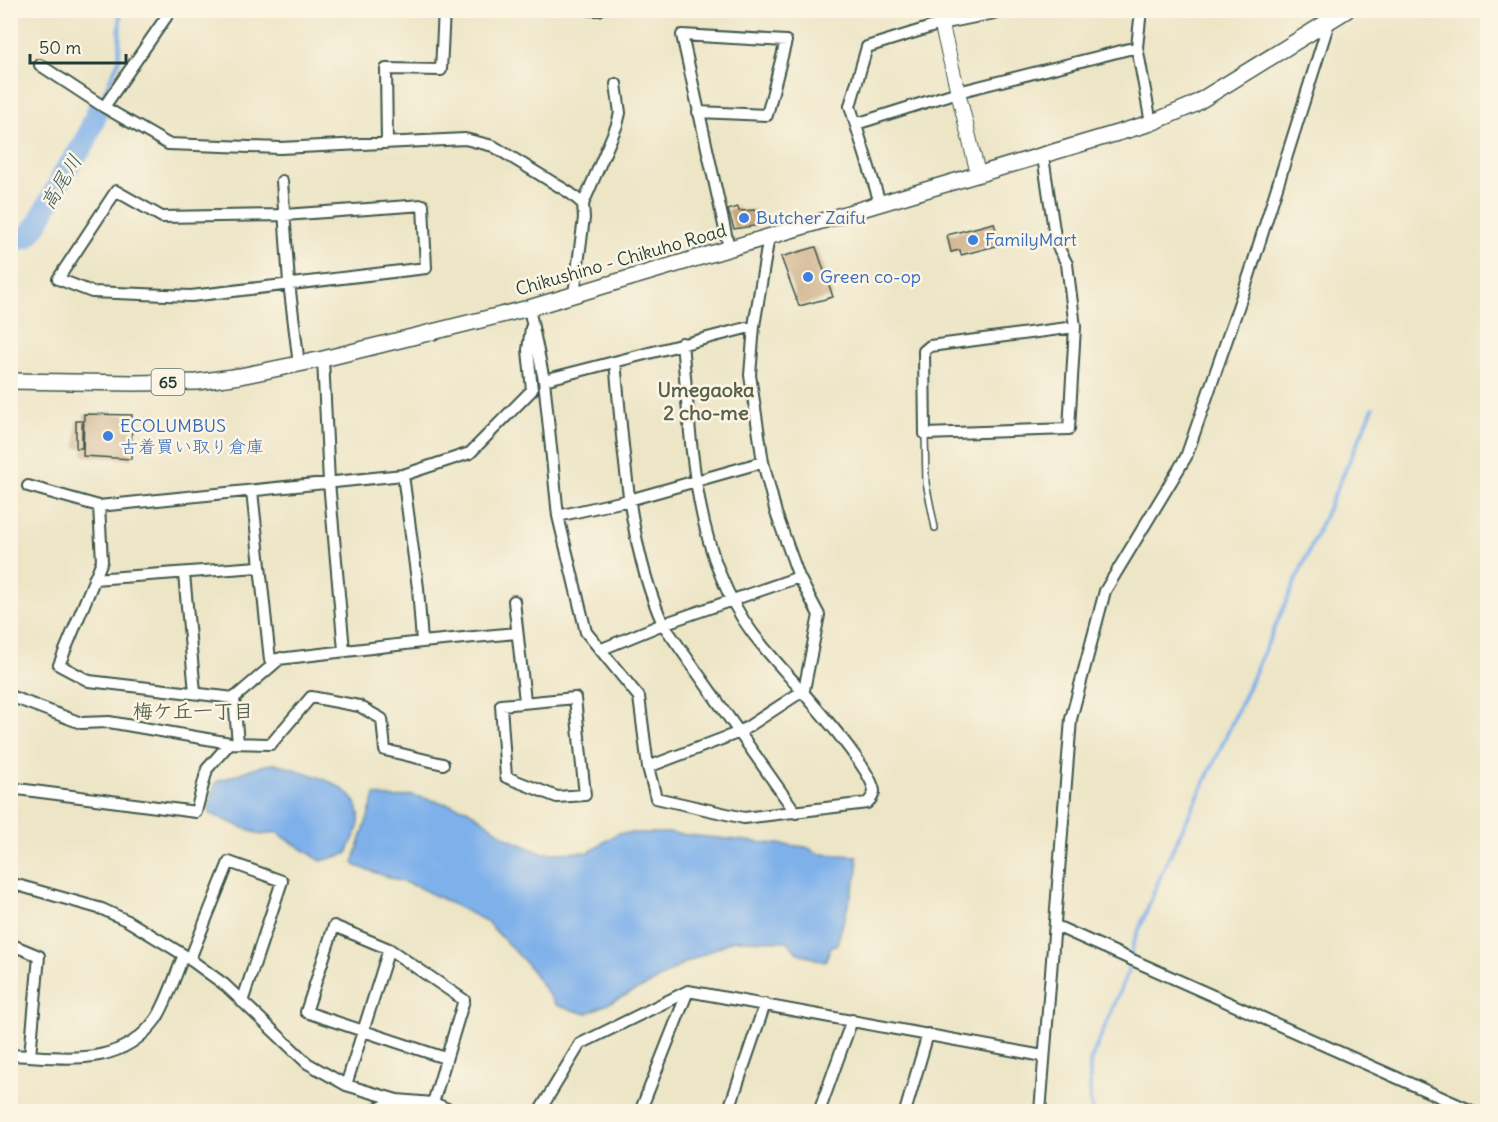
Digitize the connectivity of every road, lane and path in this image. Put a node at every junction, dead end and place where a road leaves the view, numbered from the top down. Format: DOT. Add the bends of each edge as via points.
graph roads {
  1 [pos="171,10"];
  2 [pos="444,10"];
  3 [pos="590,10"];
  4 [pos="599,10"];
  5 [pos="1009,10"];
  6 [pos="1141,10"];
  7 [pos="1347,10"];
  8 [pos="940,17"];
  9 [pos="1329,22"];
  10 [pos="1137,47"];
  11 [pos="40,65"];
  12 [pos="616,84"];
  13 [pos="958,92"];
  14 [pos="104,108"];
  15 [pos="698,112"];
  16 [pos="1150,123"];
  17 [pos="856,124"];
  18 [pos="387,143"];
  19 [pos="1042,157"];
  20 [pos="978,174"];
  21 [pos="282,181"];
  22 [pos="880,203"];
  23 [pos="583,204"];
  24 [pos="284,215"];
  25 [pos="769,236"];
  26 [pos="729,248"];
  27 [pos="288,284"];
  28 [pos="574,294"];
  29 [pos="531,314"];
  30 [pos="754,326"];
  31 [pos="1075,327"];
  32 [pos="682,343"];
  33 [pos="323,359"];
  34 [pos="615,362"];
  35 [pos="299,365"];
  36 [pos="544,380"];
  37 [pos="10,381"];
  38 [pos="925,434"];
  39 [pos="763,462"];
  40 [pos="403,475"];
  41 [pos="695,480"];
  42 [pos="329,482"];
  43 [pos="28,486"];
  44 [pos="252,491"];
  45 [pos="629,500"];
  46 [pos="99,506"];
  47 [pos="558,516"];
  48 [pos="935,528"];
  49 [pos="258,567"];
  50 [pos="184,574"];
  51 [pos="799,577"];
  52 [pos="94,579"];
  53 [pos="514,601"];
  54 [pos="731,601"];
  55 [pos="663,624"];
  56 [pos="516,633"];
  57 [pos="422,642"];
  58 [pos="602,649"];
  59 [pos="344,650"];
  60 [pos="281,658"];
  61 [pos="804,690"];
  62 [pos="195,692"];
  63 [pos="10,696"];
  64 [pos="234,698"];
  65 [pos="525,701"];
  66 [pos="740,732"];
  67 [pos="234,743"];
  68 [pos="443,764"];
  69 [pos="648,767"];
  70 [pos="10,788"];
  71 [pos="796,813"];
  72 [pos="10,883"];
  73 [pos="1056,926"];
  74 [pos="10,944"];
  75 [pos="389,949"];
  76 [pos="187,957"];
  77 [pos="688,991"];
  78 [pos="242,1002"];
  79 [pos="765,1005"];
  80 [pos="852,1020"];
  81 [pos="364,1032"];
  82 [pos="928,1034"];
  83 [pos="10,1055"];
  84 [pos="30,1056"];
  85 [pos="1043,1056"];
  86 [pos="445,1058"];
  87 [pos="346,1084"];
  88 [pos="397,1100"];
  89 [pos="433,1103"];
  90 [pos="370,1112"];
  91 [pos="455,1112"];
  92 [pos="540,1112"];
  93 [pos="640,1112"];
  94 [pos="728,1112"];
  95 [pos="819,1112"];
  96 [pos="905,1112"];
  97 [pos="1040,1112"];
  98 [pos="1474,1112"];
  1 -- 14 [label="street"];
  2 -- 18 [label="street" via="441,70 386,69"];
  3 -- 4 [label="street"];
  5 -- 8 [label="street"];
  6 -- 10 [label="street"];
  7 -- 9 [label="main road, Chikushino - Chikuho Road / 65"];
  8 -- 13 [label="street"];
  8 -- 17 [label="street" via="867,47 850,106"];
  9 -- 16 [label="main road, Chikushino - Chikuho Road / 65" via="1193,105"];
  9 -- 73 [label="street" via="1249,276 1186,457 1105,591 1071,719"];
  10 -- 13 [label="street"];
  10 -- 16 [label="street"];
  11 -- 14 [label="street"];
  12 -- 23 [label="street" via="620,113 617,125"];
  13 -- 17 [label="street"];
  13 -- 20 [label="street"];
  14 -- 18 [label="street" via="168,144 280,148"];
  15 -- 15 [label="street" via="682,35 786,41 766,115"];
  15 -- 26 [label="street"];
  16 -- 19 [label="main road, Chikushino - Chikuho Road / 65"];
  17 -- 22 [label="street"];
  18 -- 23 [label="street" via="465,139 493,146"];
  19 -- 20 [label="main road, Chikushino - Chikuho Road / 65"];
  19 -- 31 [label="street" via="1056,243 1066,264"];
  20 -- 22 [label="main road, Chikushino - Chikuho Road / 65"];
  21 -- 24 [label="street"];
  22 -- 25 [label="main road, Chikushino - Chikuho Road / 65"];
  23 -- 28 [label="street"];
  24 -- 27 [label="street"];
  24 -- 27 [label="street" via="423,205 426,268"];
  24 -- 27 [label="street" via="162,217 116,191 58,279 92,292 191,296"];
  25 -- 26 [label="main road, Chikushino - Chikuho Road / 65"];
  25 -- 30 [label="street"];
  26 -- 28 [label="main road, Chikushino - Chikuho Road / 65"];
  27 -- 35 [label="street"];
  28 -- 29 [label="main road, Chikushino - Chikuho Road / 65"];
  29 -- 33 [label="main road, Chikushino - Chikuho Road / 65"];
  29 -- 36 [label="street"];
  29 -- 40 [label="street" via="528,350 532,390 470,453"];
  30 -- 32 [label="street"];
  30 -- 39 [label="street" via="750,375"];
  31 -- 38 [label="street" via="930,346 924,351"];
  31 -- 38 [label="street" via="1069,429"];
  32 -- 34 [label="street"];
  32 -- 41 [label="street"];
  33 -- 35 [label="main road, Chikushino - Chikuho Road / 65"];
  33 -- 42 [label="street"];
  34 -- 36 [label="street"];
  34 -- 45 [label="street"];
  35 -- 37 [label="main road, Chikushino - Chikuho Road / 65" via="197,381"];
  36 -- 47 [label="street"];
  38 -- 48 [label="lane" via="926,483"];
  39 -- 41 [label="street"];
  39 -- 51 [label="street"];
  40 -- 42 [label="street"];
  40 -- 57 [label="street"];
  41 -- 45 [label="street"];
  41 -- 54 [label="street" via="721,579"];
  42 -- 44 [label="street"];
  42 -- 59 [label="street"];
  43 -- 46 [label="street"];
  44 -- 46 [label="street"];
  44 -- 49 [label="street"];
  45 -- 47 [label="street"];
  45 -- 55 [label="street" via="645,576"];
  46 -- 52 [label="street" via="102,561"];
  47 -- 58 [label="street" via="586,632"];
  49 -- 50 [label="street"];
  49 -- 60 [label="street" via="270,660"];
  50 -- 52 [label="street"];
  50 -- 62 [label="street"];
  51 -- 54 [label="street"];
  51 -- 61 [label="street" via="819,615"];
  52 -- 62 [label="street" via="59,665 89,681"];
  53 -- 56 [label="street"];
  54 -- 55 [label="street"];
  54 -- 61 [label="street" via="761,645"];
  55 -- 58 [label="street"];
  55 -- 66 [label="street"];
  56 -- 57 [label="street"];
  56 -- 65 [label="street"];
  57 -- 59 [label="street"];
  58 -- 69 [label="street" via="639,697"];
  59 -- 60 [label="street"];
  60 -- 64 [label="street"];
  61 -- 66 [label="street"];
  61 -- 71 [label="street" via="867,774 874,792 867,803"];
  62 -- 64 [label="street"];
  63 -- 67 [label="street" via="81,723 109,722"];
  64 -- 67 [label="street"];
  65 -- 65 [label="street" via="501,705 506,777 557,797 585,795 575,698"];
  66 -- 69 [label="street"];
  66 -- 71 [label="street"];
  67 -- 68 [label="street" via="271,744 311,697 359,706 382,719 385,750"];
  67 -- 70 [label="street" via="207,769 196,812"];
  69 -- 71 [label="street" via="656,798 744,818"];
  72 -- 76 [label="street" via="102,909"];
  73 -- 85 [label="street"];
  73 -- 98 [label="street"];
  74 -- 84 [label="street" via="39,956"];
  75 -- 81 [label="street"];
  75 -- 81 [label="street" via="333,926 306,1012"];
  75 -- 86 [label="street" via="464,1000"];
  76 -- 78 [label="street"];
  76 -- 78 [label="street" via="229,862 282,881"];
  76 -- 84 [label="street" via="157,1017 138,1040 120,1051 92,1058"];
  77 -- 79 [label="street"];
  77 -- 92 [label="street" via="580,1044"];
  77 -- 93 [label="street"];
  78 -- 87 [label="street" via="307,1063"];
  79 -- 80 [label="street"];
  79 -- 94 [label="street"];
  80 -- 82 [label="street"];
  80 -- 95 [label="street"];
  81 -- 86 [label="street"];
  81 -- 87 [label="street"];
  82 -- 85 [label="street"];
  82 -- 96 [label="street"];
  83 -- 84 [label="street"];
  85 -- 97 [label="street"];
  86 -- 89 [label="street"];
  87 -- 88 [label="street"];
  88 -- 89 [label="street"];
  88 -- 90 [label="street"];
  89 -- 91 [label="street"];
}
